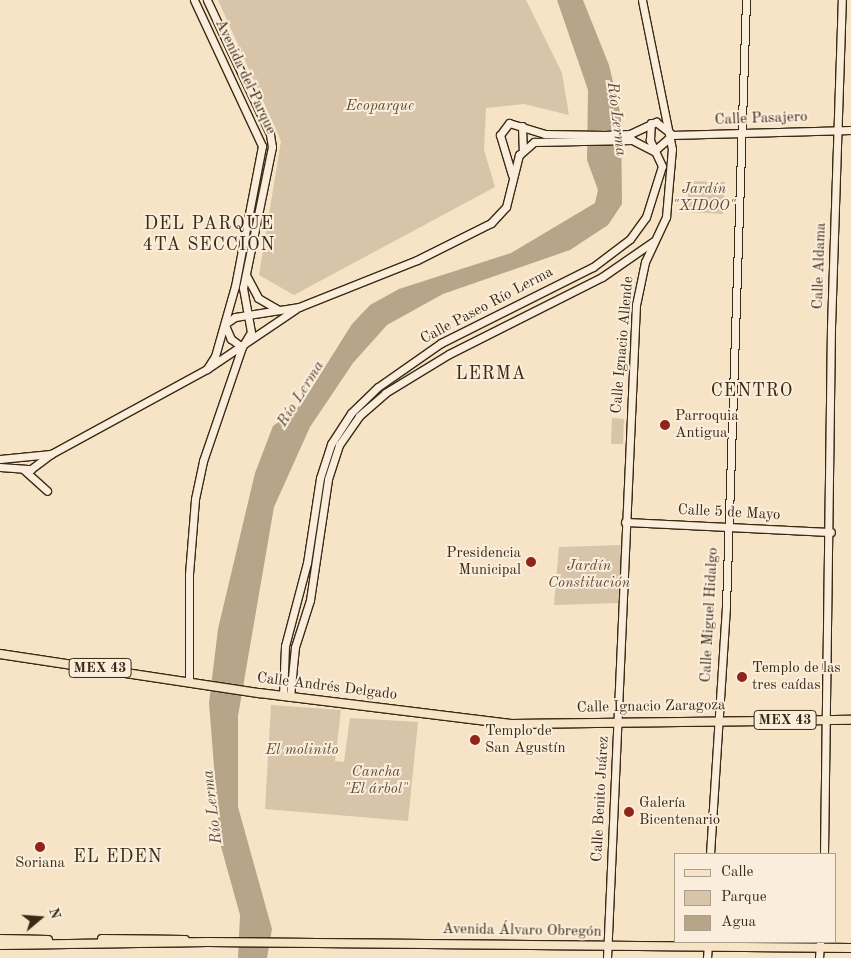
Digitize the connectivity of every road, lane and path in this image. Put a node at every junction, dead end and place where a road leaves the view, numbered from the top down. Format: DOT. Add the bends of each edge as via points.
graph roads {
  1 [pos="194,0"];
  2 [pos="207,0"];
  3 [pos="642,0"];
  4 [pos="746,0"];
  5 [pos="842,0"];
  6 [pos="651,123"];
  7 [pos="522,126"];
  8 [pos="840,130"];
  9 [pos="851,130"];
  10 [pos="744,133"];
  11 [pos="671,135"];
  12 [pos="540,136"];
  13 [pos="631,137"];
  14 [pos="523,149"];
  15 [pos="654,151"];
  16 [pos="508,157"];
  17 [pos="518,158"];
  18 [pos="661,161"];
  19 [pos="670,181"];
  20 [pos="513,184"];
  21 [pos="659,236"];
  22 [pos="246,273"];
  23 [pos="299,307"];
  24 [pos="282,310"];
  25 [pos="248,314"];
  26 [pos="225,324"];
  27 [pos="242,347"];
  28 [pos="207,369"];
  29 [pos="0,459"];
  30 [pos="42,459"];
  31 [pos="0,466"];
  32 [pos="24,469"];
  33 [pos="47,491"];
  34 [pos="625,522"];
  35 [pos="729,527"];
  36 [pos="831,532"];
  37 [pos="0,654"];
  38 [pos="189,682"];
  39 [pos="287,696"];
  40 [pos="452,715"];
  41 [pos="618,720"];
  42 [pos="718,720"];
  43 [pos="828,720"];
  44 [pos="851,720"];
  45 [pos="710,853"];
  46 [pos="824,853"];
  47 [pos="0,939"];
  48 [pos="192,942"];
  49 [pos="708,944"];
  50 [pos="820,945"];
  51 [pos="0,946"];
  52 [pos="607,946"];
  53 [pos="851,948"];
  54 [pos="607,958"];
  55 [pos="707,958"];
  56 [pos="819,958"];
  1 -- 26 [label="street, Avenida del Parque" via="262,146"];
  2 -- 22 [label="street, Avenida del Parque" via="272,142"];
  3 -- 11 [label="street, Calle Ignacio Allende"];
  4 -- 10 [label="street, Calle Miguel Hidalgo"];
  5 -- 8 [label="street, Calle Aldama"];
  6 -- 11 [label="street" via="664,125"];
  6 -- 13 [label="street"];
  6 -- 15 [label="street" via="649,134"];
  7 -- 12 [label="street"];
  7 -- 14 [label="street"];
  7 -- 16 [label="street" via="509,123 502,130"];
  8 -- 9 [label="street, Calle Pasajero"];
  8 -- 10 [label="street, Calle Pasajero"];
  8 -- 36 [label="street, Calle Aldama" via="831,327"];
  10 -- 11 [label="street, Calle Pasajero"];
  10 -- 35 [label="street, Calle Miguel Hidalgo"];
  11 -- 15 [label="street"];
  11 -- 19 [label="street, Calle Ignacio Allende"];
  12 -- 13 [label="street"];
  12 -- 14 [label="street"];
  13 -- 15 [label="street"];
  14 -- 17 [label="street"];
  15 -- 18 [label="street"];
  16 -- 17 [label="street"];
  16 -- 20 [label="street"];
  17 -- 20 [label="street"];
  18 -- 19 [label="street"];
  18 -- 39 [label="street, Calle Paseo Río Lerma" via="641,225 609,257 441,343 378,387 350,413 331,444 320,478 307,563 285,646"];
  19 -- 21 [label="street, Calle Ignacio Allende" via="668,206"];
  20 -- 23 [label="street" via="503,212 482,228 417,260"];
  21 -- 34 [label="street, Calle Ignacio Allende" via="645,262 638,290"];
  21 -- 39 [label="street, Calle Paseo Río Lerma" via="602,277 449,354 385,393 359,416 339,445 328,479 310,600 295,647"];
  22 -- 24 [label="street" via="258,298"];
  22 -- 25 [label="street, Avenida del Parque" via="243,292"];
  23 -- 24 [label="street"];
  23 -- 27 [label="street"];
  24 -- 25 [label="street"];
  25 -- 26 [label="street"];
  25 -- 27 [label="street, Avenida del Parque" via="251,332"];
  26 -- 27 [label="street" via="231,340"];
  26 -- 28 [label="street, Avenida del Parque"];
  27 -- 28 [label="street"];
  27 -- 38 [label="street, Avenida del Parque" via="203,461 195,499 189,574"];
  28 -- 30 [label="street"];
  29 -- 30 [label="street"];
  30 -- 32 [label="street"];
  31 -- 32 [label="street"];
  32 -- 33 [label="street"];
  34 -- 35 [label="street, Calle 5 de Mayo"];
  34 -- 41 [label="street, Calle Benito Juárez"];
  35 -- 36 [label="street, Calle 5 de Mayo"];
  35 -- 42 [label="street, Calle Miguel Hidalgo"];
  36 -- 43 [label="street, Calle Aldama"];
  37 -- 38 [label="main road, MEX 43"];
  38 -- 39 [label="main road, Calle Andrés Delgado / MEX 43"];
  39 -- 40 [label="main road, Calle Andrés Delgado / MEX 43"];
  40 -- 41 [label="main road, Calle Ignacio Zaragoza / MEX 43" via="511,724"];
  41 -- 42 [label="main road, Calle Ignacio Zaragoza / MEX 43"];
  41 -- 52 [label="street, Calle Benito Juárez"];
  42 -- 43 [label="main road, Calle Ignacio Zaragoza / MEX 43"];
  42 -- 45 [label="street, Calle Miguel Hidalgo"];
  43 -- 44 [label="main road, Calle Ignacio Zaragoza / MEX 43"];
  43 -- 46 [label="street, Calle Aldama"];
  47 -- 48 [label="main road, Avenida Álvaro Obregón" via="154,938"];
  48 -- 51 [label="main road, Avenida Álvaro Obregón"];
  48 -- 52 [label="main road, Avenida Álvaro Obregón"];
  49 -- 50 [label="main road, Avenida Álvaro Obregón"];
  49 -- 52 [label="main road, Avenida Álvaro Obregón"];
  49 -- 55 [label="street"];
  50 -- 53 [label="main road, Avenida Álvaro Obregón"];
  50 -- 56 [label="street"];
  52 -- 54 [label="street, Calle Benito Juárez"];
}
